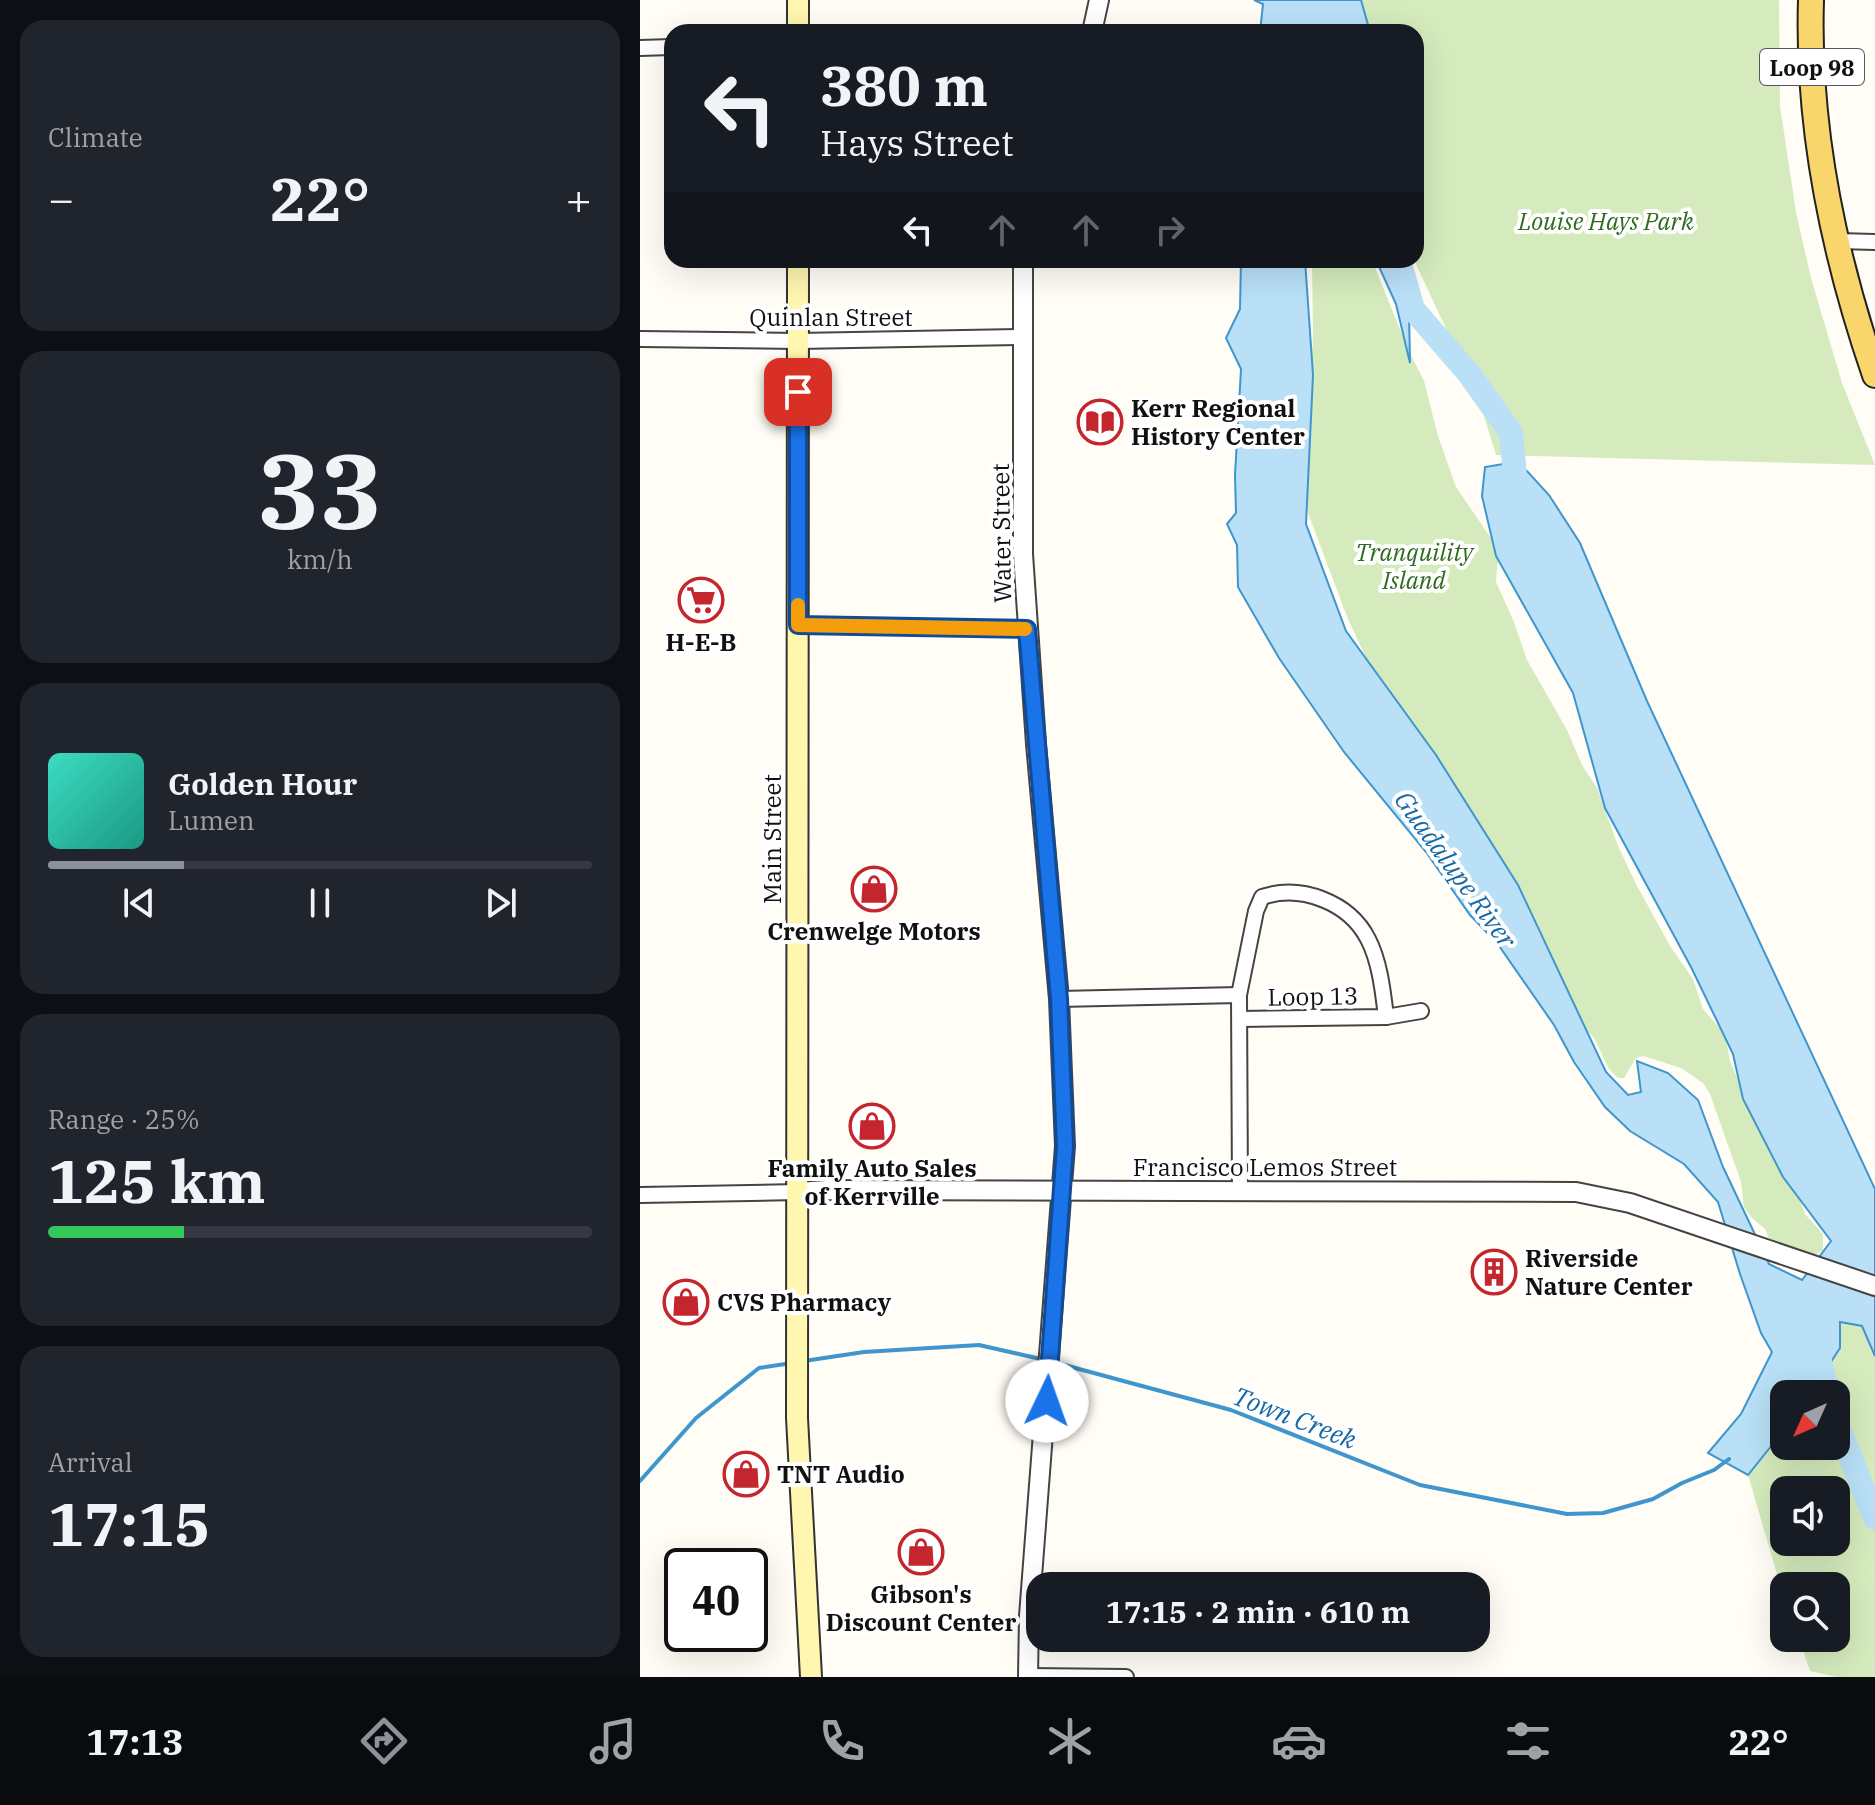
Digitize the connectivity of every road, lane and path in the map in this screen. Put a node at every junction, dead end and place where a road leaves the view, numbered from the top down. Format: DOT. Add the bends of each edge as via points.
graph roads {
  1 [pos="798,0"];
  2 [pos="1099,0"];
  3 [pos="1811,0"];
  4 [pos="798,24"];
  5 [pos="1094,24"];
  6 [pos="664,47"];
  7 [pos="640,48"];
  8 [pos="1838,241"];
  9 [pos="1875,242"];
  10 [pos="798,268"];
  11 [pos="1023,268"];
  12 [pos="1023,337"];
  13 [pos="640,339"];
  14 [pos="798,341"];
  15 [pos="1875,375"];
  16 [pos="798,625"];
  17 [pos="1027,629"];
  18 [pos="1239,995"];
  19 [pos="1059,999"];
  20 [pos="1421,1011"];
  21 [pos="1386,1017"];
  22 [pos="1241,1019"];
  23 [pos="1063,1191"];
  24 [pos="798,1192"];
  25 [pos="1240,1192"];
  26 [pos="640,1195"];
  27 [pos="1875,1286"];
  28 [pos="809,1673"];
  29 [pos="1028,1676"];
  30 [pos="1126,1677"];
  1 -- 4 [label="main road"];
  2 -- 5 [label="street"];
  3 -- 8 [label="main road, Loop 98" via="1814,99"];
  6 -- 7 [label="street"];
  8 -- 9 [label="street"];
  8 -- 15 [label="main road, Loop 98"];
  10 -- 14 [label="main road, Main Street"];
  11 -- 12 [label="street, Water Street"];
  12 -- 14 [label="street, Quinlan Street"];
  12 -- 17 [label="street, Water Street"];
  13 -- 14 [label="street, Quinlan Street"];
  14 -- 16 [label="main road, Main Street"];
  16 -- 17 [label="street"];
  16 -- 24 [label="main road, Main Street"];
  17 -- 19 [label="street, Water Street"];
  18 -- 19 [label="street"];
  18 -- 21 [label="street, Loop 13" via="1262,897 1309,893 1334,903 1363,931 1375,955"];
  18 -- 22 [label="street"];
  19 -- 23 [label="street, Water Street"];
  20 -- 21 [label="street, Loop 13"];
  21 -- 22 [label="street, Loop 13"];
  22 -- 25 [label="street"];
  23 -- 24 [label="street, Francisco Lemos Street"];
  23 -- 25 [label="street, Francisco Lemos Street"];
  23 -- 29 [label="street, Water Street"];
  24 -- 26 [label="street, Francisco Lemos Street"];
  24 -- 28 [label="main road, Main Street" via="797,1418"];
  25 -- 27 [label="street, Francisco Lemos Street" via="1591,1194"];
  29 -- 30 [label="street"];
}
